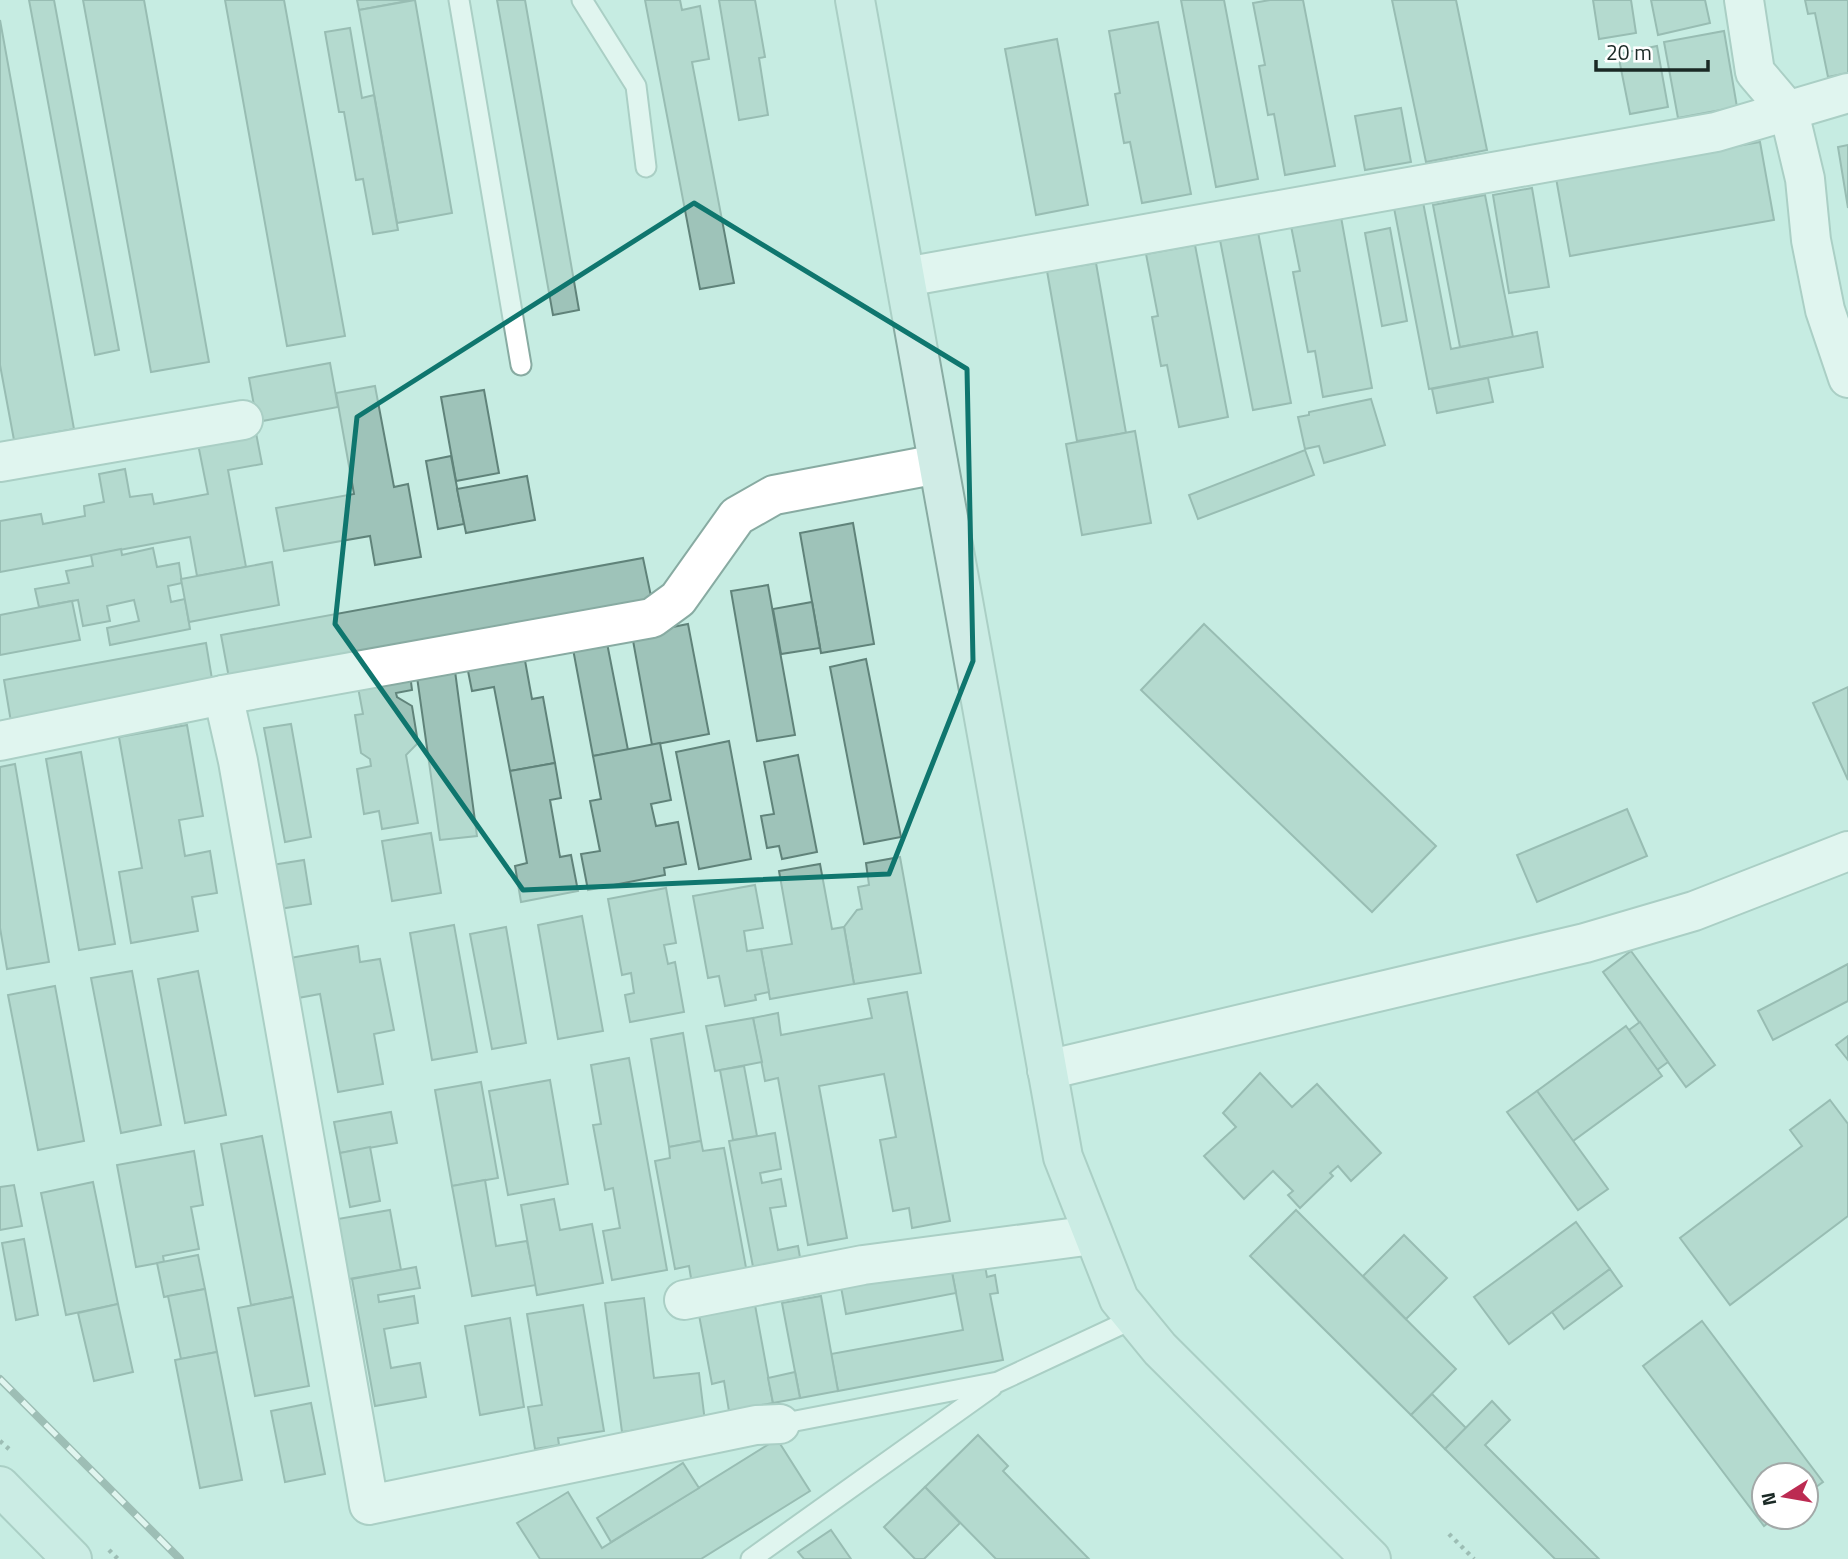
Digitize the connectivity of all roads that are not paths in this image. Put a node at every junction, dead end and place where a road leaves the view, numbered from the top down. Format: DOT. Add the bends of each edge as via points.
graph roads {
  1 [pos="459,0"];
  2 [pos="582,0"];
  3 [pos="855,0"];
  4 [pos="1744,0"];
  5 [pos="1848,93"];
  6 [pos="1789,112"];
  7 [pos="646,167"];
  8 [pos="905,277"];
  9 [pos="521,365"];
  10 [pos="1848,378"];
  11 [pos="243,420"];
  12 [pos="0,462"];
  13 [pos="938,464"];
  14 [pos="223,695"];
  15 [pos="3,731"];
  16 [pos="1848,851"];
  17 [pos="1047,1070"];
  18 [pos="1093,1235"];
  19 [pos="684,1300"];
  20 [pos="1135,1318"];
  21 [pos="998,1382"];
  22 [pos="780,1424"];
  23 [pos="0,1486"];
  24 [pos="72,1559"];
  25 [pos="751,1559"];
  26 [pos="1371,1559"];
  1 -- 9 [label="lane"];
  2 -- 7 [label="lane" via="636,86"];
  3 -- 8 [label="street"];
  4 -- 6 [label="street" via="1755,72"];
  5 -- 6 [label="street"];
  6 -- 8 [label="street" via="1716,132"];
  6 -- 10 [label="street" via="1805,179 1825,310"];
  8 -- 13 [label="street"];
  11 -- 12 [label="street"];
  13 -- 14 [label="street" via="774,495 737,516 678,599 652,618"];
  13 -- 17 [label="street"];
  14 -- 15 [label="street"];
  14 -- 22 [label="street" via="369,1505 756,1425"];
  16 -- 17 [label="street" via="1694,911 1585,943"];
  17 -- 18 [label="street" via="1063,1157"];
  18 -- 19 [label="street" via="863,1265"];
  18 -- 20 [label="street" via="1119,1299"];
  20 -- 21 [label="lane"];
  20 -- 26 [label="street" via="1160,1349"];
  21 -- 22 [label="lane"];
  21 -- 25 [label="lane"];
  23 -- 24 [label="street"];
}
